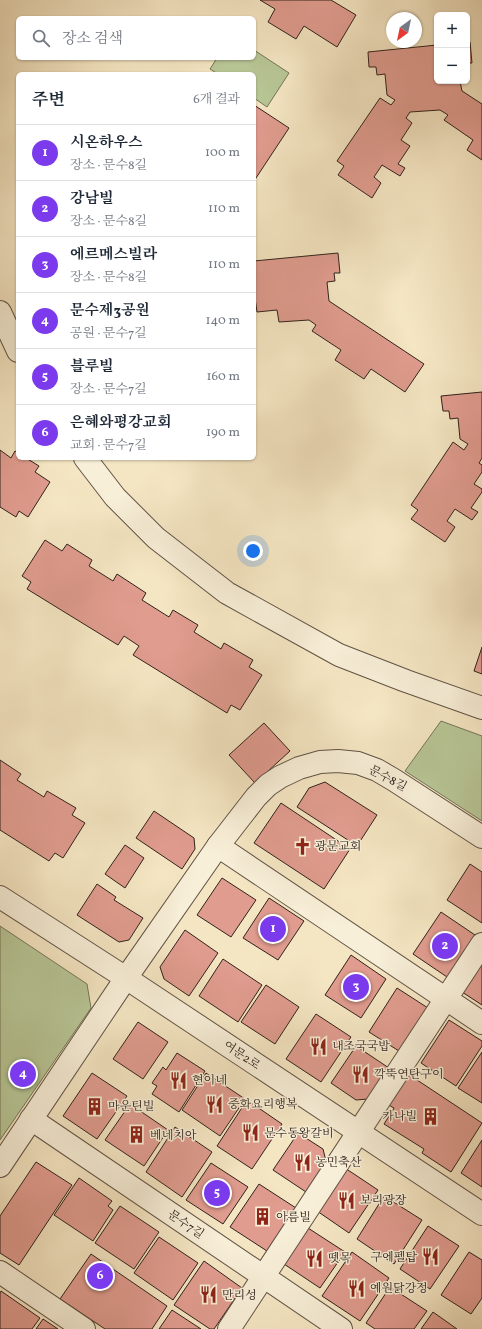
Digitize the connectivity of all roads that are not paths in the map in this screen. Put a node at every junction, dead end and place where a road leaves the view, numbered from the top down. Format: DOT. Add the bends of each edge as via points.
graph roads {
  1 [pos="0,312"];
  2 [pos="16,347"];
  3 [pos="87,460"];
  4 [pos="482,708"];
  5 [pos="482,837"];
  6 [pos="218,846"];
  7 [pos="0,897"];
  8 [pos="482,944"];
  9 [pos="126,978"];
  10 [pos="446,999"];
  11 [pos="482,1023"];
  12 [pos="31,1119"];
  13 [pos="358,1132"];
  14 [pos="0,1166"];
  15 [pos="482,1214"];
  16 [pos="0,1272"];
  17 [pos="263,1277"];
  18 [pos="84,1329"];
  19 [pos="229,1329"];
  20 [pos="341,1329"];
  1 -- 2 [label="street"];
  3 -- 4 [label="street" via="115,497 156,538 227,593 339,655"];
  5 -- 6 [label="street, 문수8길" via="377,770 358,763 338,761 320,762 299,768 268,785"];
  6 -- 9 [label="street, 문수8길"];
  6 -- 10 [label="street"];
  7 -- 9 [label="street, 여문2로"];
  8 -- 10 [label="street"];
  9 -- 12 [label="street"];
  9 -- 13 [label="street, 여문2로"];
  10 -- 11 [label="street"];
  10 -- 13 [label="street"];
  12 -- 14 [label="street"];
  12 -- 17 [label="street, 문수7길"];
  13 -- 15 [label="street, 여문2로"];
  13 -- 17 [label="street"];
  16 -- 18 [label="street"];
  17 -- 19 [label="street"];
  17 -- 20 [label="street, 문수7길"];
}
